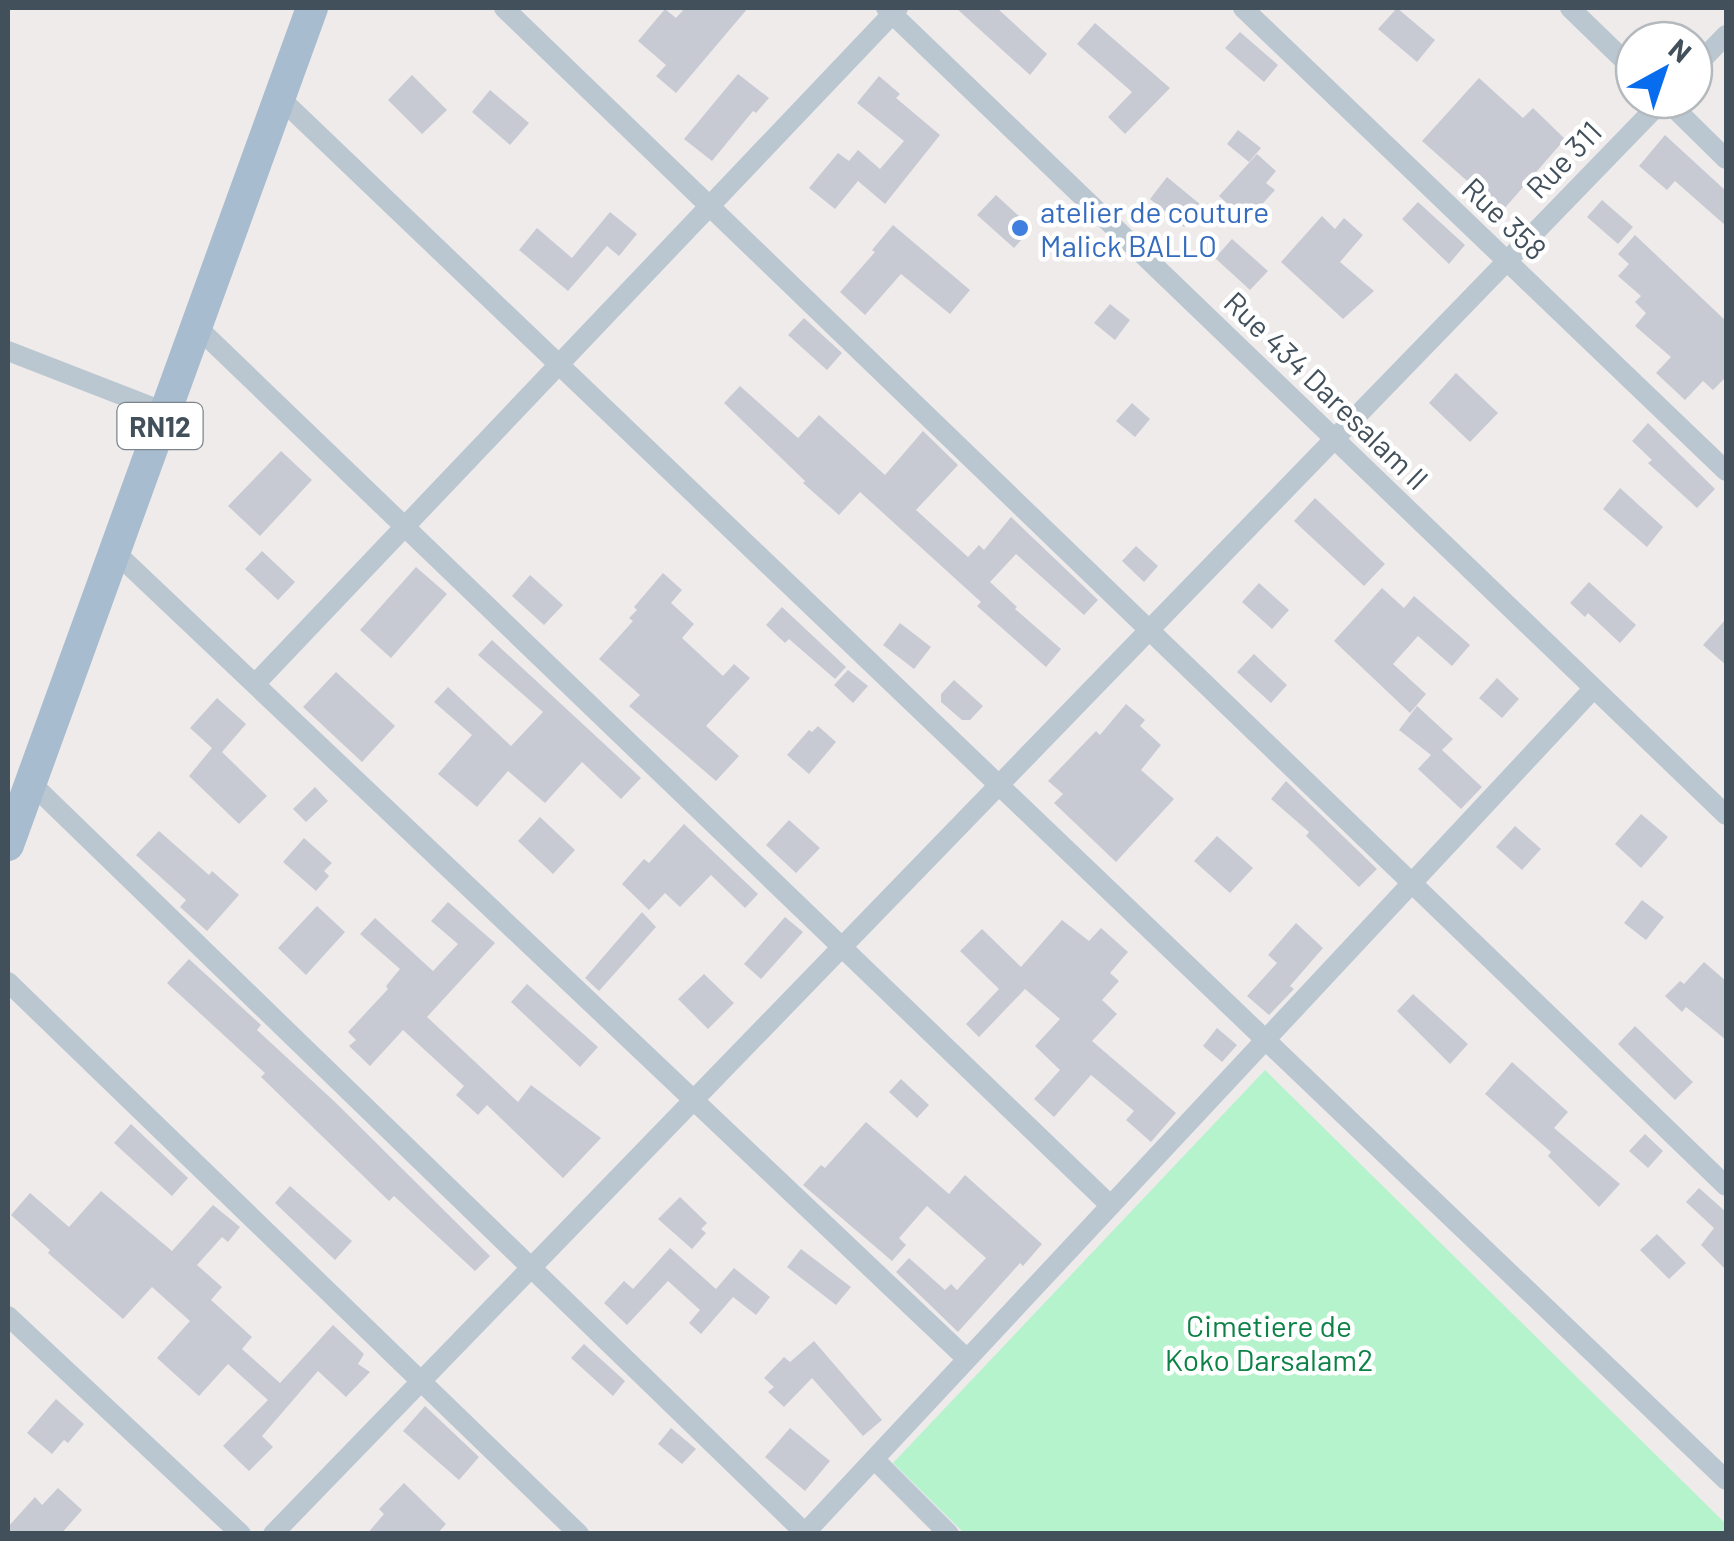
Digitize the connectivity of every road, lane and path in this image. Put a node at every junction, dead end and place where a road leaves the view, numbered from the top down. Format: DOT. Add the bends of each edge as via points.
graph roads {
  1 [pos="312,8"];
  2 [pos="504,8"];
  3 [pos="1242,8"];
  4 [pos="1570,8"];
  5 [pos="892,10"];
  6 [pos="1614,51"];
  7 [pos="280,98"];
  8 [pos="1644,120"];
  9 [pos="1685,120"];
  10 [pos="1726,159"];
  11 [pos="710,206"];
  12 [pos="1507,261"];
  13 [pos="196,326"];
  14 [pos="8,350"];
  15 [pos="559,364"];
  16 [pos="165,412"];
  17 [pos="1335,439"];
  18 [pos="1726,471"];
  19 [pos="404,526"];
  20 [pos="114,551"];
  21 [pos="1150,630"];
  22 [pos="255,684"];
  23 [pos="1594,688"];
  24 [pos="29,781"];
  25 [pos="999,785"];
  26 [pos="1726,815"];
  27 [pos="8,845"];
  28 [pos="1412,883"];
  29 [pos="842,947"];
  30 [pos="8,982"];
  31 [pos="1265,1040"];
  32 [pos="694,1100"];
  33 [pos="1726,1186"];
  34 [pos="1110,1206"];
  35 [pos="531,1268"];
  36 [pos="8,1316"];
  37 [pos="967,1359"];
  38 [pos="420,1382"];
  39 [pos="874,1459"];
  40 [pos="1726,1480"];
  41 [pos="805,1533"];
  42 [pos="241,1534"];
  43 [pos="273,1534"];
  44 [pos="579,1534"];
  45 [pos="948,1534"];
  1 -- 7 [label="main road, RN12"];
  2 -- 11 [label="street"];
  3 -- 12 [label="street, Rue 358"];
  4 -- 6 [label="street"];
  5 -- 11 [label="street"];
  5 -- 17 [label="street, Rue 434 Daresalam II"];
  7 -- 13 [label="main road, RN12"];
  7 -- 15 [label="street"];
  8 -- 12 [label="street, Rue 311"];
  9 -- 10 [label="street"];
  11 -- 15 [label="street"];
  11 -- 21 [label="street"];
  12 -- 17 [label="street, Rue 311"];
  12 -- 18 [label="street, Rue 358"];
  13 -- 16 [label="main road, RN12"];
  13 -- 19 [label="street"];
  14 -- 16 [label="street"];
  15 -- 19 [label="street"];
  15 -- 25 [label="street"];
  16 -- 20 [label="main road, RN12"];
  17 -- 21 [label="street, Rue 311"];
  17 -- 23 [label="street, Rue 434 Daresalam II"];
  19 -- 22 [label="street"];
  19 -- 29 [label="street"];
  20 -- 22 [label="street"];
  20 -- 24 [label="main road, RN12"];
  21 -- 25 [label="street, Rue 311"];
  21 -- 28 [label="street"];
  22 -- 32 [label="street"];
  23 -- 26 [label="street, Rue 434 Daresalam II"];
  23 -- 28 [label="street"];
  24 -- 27 [label="main road, RN12"];
  24 -- 35 [label="street"];
  25 -- 29 [label="street, Rue 311"];
  25 -- 31 [label="street"];
  28 -- 31 [label="street"];
  28 -- 33 [label="street"];
  29 -- 32 [label="street, Rue 311"];
  29 -- 34 [label="street"];
  30 -- 38 [label="street"];
  31 -- 34 [label="street"];
  31 -- 40 [label="street"];
  32 -- 35 [label="street, Rue 311"];
  32 -- 37 [label="street"];
  34 -- 37 [label="street"];
  35 -- 38 [label="street, Rue 311"];
  35 -- 41 [label="street"];
  36 -- 42 [label="street"];
  37 -- 39 [label="street"];
  38 -- 43 [label="street, Rue 311"];
  38 -- 44 [label="street"];
  39 -- 41 [label="street"];
  39 -- 45 [label="street"];
}
